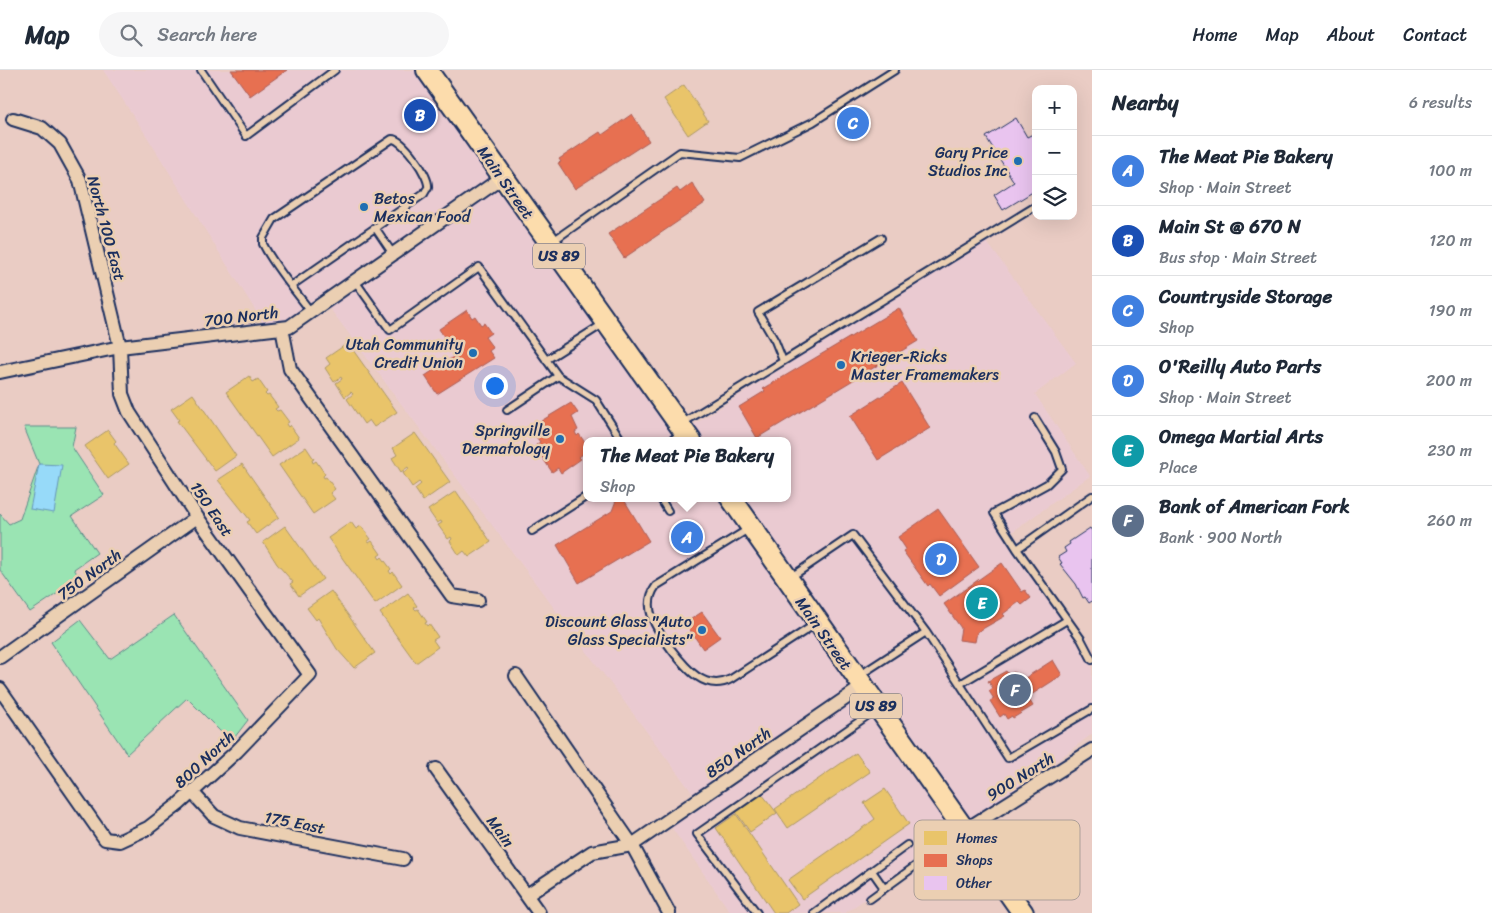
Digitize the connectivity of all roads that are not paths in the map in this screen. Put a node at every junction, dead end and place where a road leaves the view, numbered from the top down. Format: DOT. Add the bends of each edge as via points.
graph roads {
  1 [pos="201,70"];
  2 [pos="335,70"];
  3 [pos="427,70"];
  4 [pos="896,70"];
  5 [pos="13,119"];
  6 [pos="503,177"];
  7 [pos="1032,208"];
  8 [pos="376,228"];
  9 [pos="881,238"];
  10 [pos="549,243"];
  11 [pos="393,254"];
  12 [pos="355,281"];
  13 [pos="291,286"];
  14 [pos="311,312"];
  15 [pos="606,322"];
  16 [pos="282,328"];
  17 [pos="120,347"];
  18 [pos="546,360"];
  19 [pos="783,361"];
  20 [pos="0,372"];
  21 [pos="558,376"];
  22 [pos="506,410"];
  23 [pos="1035,418"];
  24 [pos="681,434"];
  25 [pos="619,437"];
  26 [pos="1092,496"];
  27 [pos="583,499"];
  28 [pos="662,502"];
  29 [pos="734,502"];
  30 [pos="668,511"];
  31 [pos="197,517"];
  32 [pos="751,527"];
  33 [pos="532,531"];
  34 [pos="1017,549"];
  35 [pos="787,580"];
  36 [pos="478,600"];
  37 [pos="1067,620"];
  38 [pos="817,622"];
  39 [pos="926,632"];
  40 [pos="0,657"];
  41 [pos="1092,660"];
  42 [pos="310,675"];
  43 [pos="516,676"];
  44 [pos="859,682"];
  45 [pos="960,684"];
  46 [pos="0,689"];
  47 [pos="877,708"];
  48 [pos="1092,709"];
  49 [pos="1092,750"];
  50 [pos="436,769"];
  51 [pos="192,792"];
  52 [pos="958,820"];
  53 [pos="981,820"];
  54 [pos="632,845"];
  55 [pos="907,845"];
  56 [pos="404,859"];
  57 [pos="914,867"];
  58 [pos="872,871"];
  59 [pos="884,888"];
  60 [pos="528,895"];
  61 [pos="870,899"];
  62 [pos="1014,900"];
  63 [pos="539,913"];
  64 [pos="669,913"];
  65 [pos="757,913"];
  66 [pos="814,913"];
  67 [pos="1023,913"];
  1 -- 2 [label="lane" via="246,136"];
  3 -- 6 [label="main road, Main Street / US 89"];
  4 -- 10 [label="lane" via="813,122 740,158 680,152"];
  5 -- 17 [label="street, North 100 East" via="42,128 60,144 80,180"];
  6 -- 10 [label="main road, Main Street / US 89"];
  6 -- 11 [label="street, 700 North"];
  7 -- 19 [label="lane"];
  8 -- 11 [label="lane"];
  8 -- 13 [label="lane"];
  8 -- 13 [label="lane" via="428,188 424,172 397,139 369,153 269,225 263,244"];
  9 -- 19 [label="lane" via="758,312 776,341"];
  10 -- 15 [label="main road, Main Street / US 89"];
  11 -- 12 [label="street, 700 North"];
  12 -- 14 [label="street, 700 North"];
  12 -- 18 [label="lane" via="390,330 479,267"];
  13 -- 14 [label="lane"];
  14 -- 16 [label="street, 700 North" via="289,327"];
  15 -- 18 [label="lane"];
  15 -- 24 [label="main road, Main Street / US 89"];
  16 -- 17 [label="street, 700 North"];
  16 -- 36 [label="street" via="290,369 446,588 452,596"];
  17 -- 20 [label="street, 700 North"];
  17 -- 31 [label="street, 150 East" via="122,394 129,412"];
  18 -- 21 [label="lane"];
  19 -- 24 [label="lane"];
  21 -- 22 [label="lane"];
  21 -- 25 [label="lane" via="596,400"];
  23 -- 34 [label="lane" via="1056,452 1062,469 1047,484 994,513"];
  26 -- 34 [label="lane"];
  27 -- 33 [label="lane"];
  28 -- 30 [label="lane"];
  29 -- 32 [label="main road, Main Street / US 89"];
  31 -- 40 [label="street, 750 North"];
  31 -- 42 [label="street, 150 East"];
  32 -- 35 [label="main road, Main Street / US 89"];
  32 -- 38 [label="lane" via="656,586 651,596 650,614 657,630 689,672 696,677 721,682 731,679"];
  34 -- 37 [label="lane"];
  35 -- 38 [label="main road, Main Street / US 89"];
  35 -- 39 [label="lane" via="853,535"];
  37 -- 41 [label="lane"];
  37 -- 45 [label="lane"];
  38 -- 44 [label="main road, Main Street / US 89"];
  39 -- 44 [label="lane"];
  39 -- 45 [label="lane"];
  42 -- 51 [label="street, 800 North" via="237,751"];
  43 -- 54 [label="street"];
  44 -- 47 [label="main road, Main Street / US 89"];
  44 -- 54 [label="street, 850 North"];
  45 -- 48 [label="lane" via="1008,758"];
  46 -- 51 [label="street, 800 North" via="104,839 120,841 148,828"];
  47 -- 52 [label="main road, Main Street / US 89"];
  47 -- 65 [label="lane" via="697,834"];
  49 -- 53 [label="street, 900 North"];
  50 -- 60 [label="street, Main"];
  51 -- 56 [label="street, 175 East" via="214,816 240,828"];
  54 -- 60 [label="street" via="592,852"];
  54 -- 64 [label="street"];
  55 -- 58 [label="lane"];
  57 -- 59 [label="lane"];
  58 -- 59 [label="lane"];
  58 -- 66 [label="lane"];
  59 -- 61 [label="lane"];
  60 -- 63 [label="street, Main"];
  62 -- 67 [label="main road, Main Street / US 89"];
}
